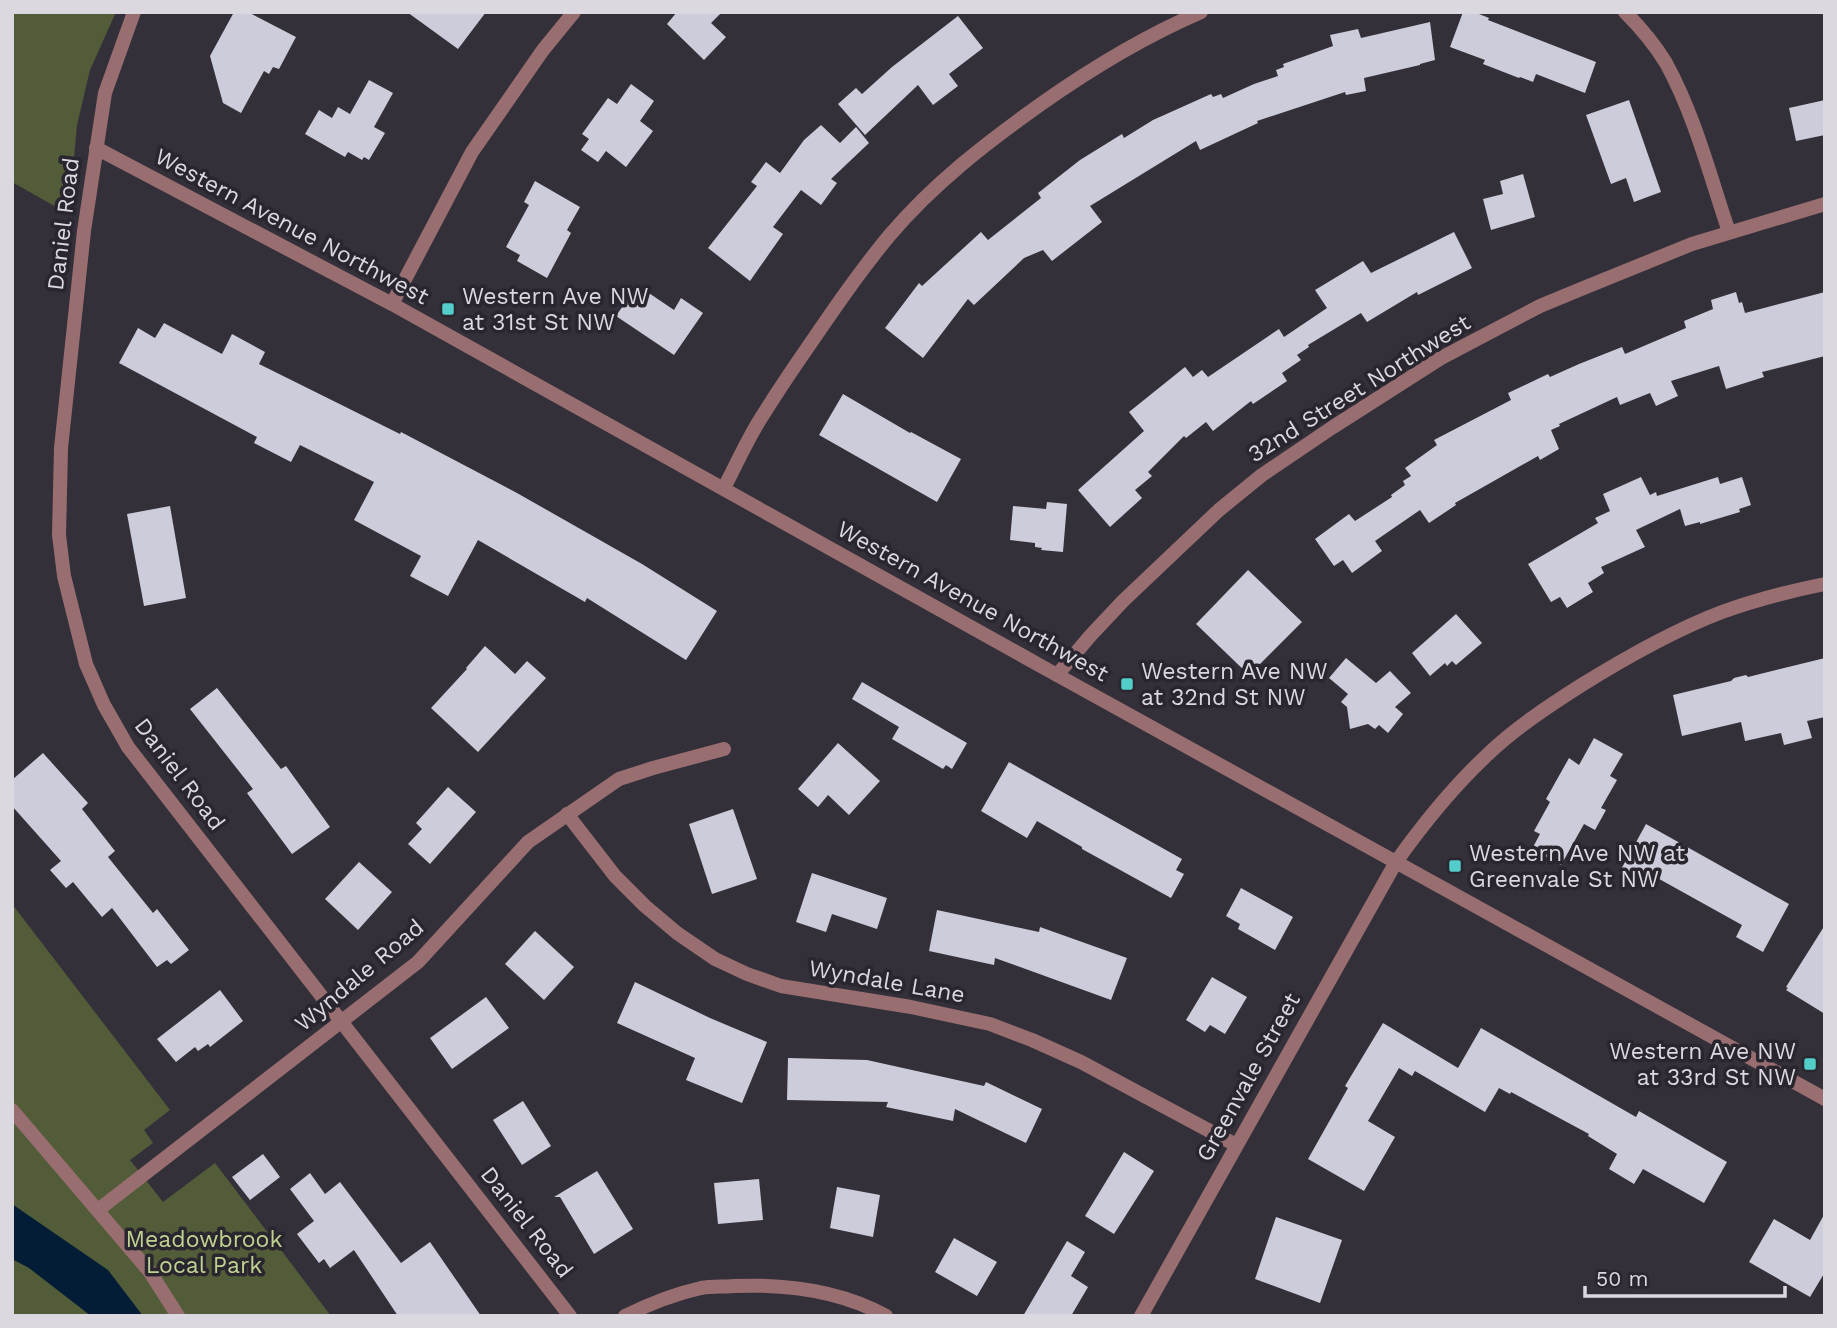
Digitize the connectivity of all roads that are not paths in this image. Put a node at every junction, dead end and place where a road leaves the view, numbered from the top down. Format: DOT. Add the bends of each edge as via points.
graph roads {
  1 [pos="134,12"];
  2 [pos="573,12"];
  3 [pos="1201,12"];
  4 [pos="1625,12"];
  5 [pos="96,148"];
  6 [pos="1825,204"];
  7 [pos="1729,232"];
  8 [pos="392,304"];
  9 [pos="724,488"];
  10 [pos="1825,584"];
  11 [pos="1057,675"];
  12 [pos="724,749"];
  13 [pos="567,814"];
  14 [pos="1396,862"];
  15 [pos="343,1021"];
  16 [pos="1825,1098"];
  17 [pos="12,1110"];
  18 [pos="1236,1145"];
  19 [pos="98,1210"];
  20 [pos="178,1316"];
  21 [pos="570,1316"];
  22 [pos="625,1316"];
  23 [pos="886,1316"];
  24 [pos="1141,1316"];
  1 -- 5 [label="street, Daniel Road" via="105,93"];
  2 -- 8 [label="street" via="472,152"];
  3 -- 9 [label="street" via="1116,54 1057,93 998,135 924,200 890,235 826,321 760,419"];
  4 -- 7 [label="street" via="1665,61 1686,105"];
  5 -- 8 [label="street, Western Avenue Northwest"];
  5 -- 15 [label="street, Daniel Road" via="61,449 59,535 64,576 86,664 128,747"];
  6 -- 7 [label="street, 32nd Street Northwest"];
  7 -- 11 [label="street, 32nd Street Northwest" via="1539,306 1441,358 1333,427 1219,510 1123,601"];
  8 -- 9 [label="street, Western Avenue Northwest"];
  9 -- 11 [label="street, Western Avenue Northwest"];
  10 -- 14 [label="street, Greenvale Street" via="1764,598 1676,632 1554,702 1472,769"];
  11 -- 14 [label="street, Western Avenue Northwest"];
  12 -- 13 [label="street, Wyndale Road" via="619,779"];
  13 -- 15 [label="street, Wyndale Road" via="528,842 418,962"];
  13 -- 18 [label="street, Wyndale Lane" via="645,906 715,959 780,986 990,1024 1081,1062"];
  14 -- 16 [label="street, Western Avenue Northwest"];
  14 -- 18 [label="street, Greenvale Street"];
  15 -- 19 [label="street, Wyndale Road"];
  15 -- 21 [label="street, Daniel Road"];
  17 -- 19 [label="street"];
  18 -- 24 [label="street, Greenvale Street"];
  19 -- 20 [label="street" via="150,1272"];
  22 -- 23 [label="street" via="653,1302 703,1288 755,1285 801,1287"];
}
